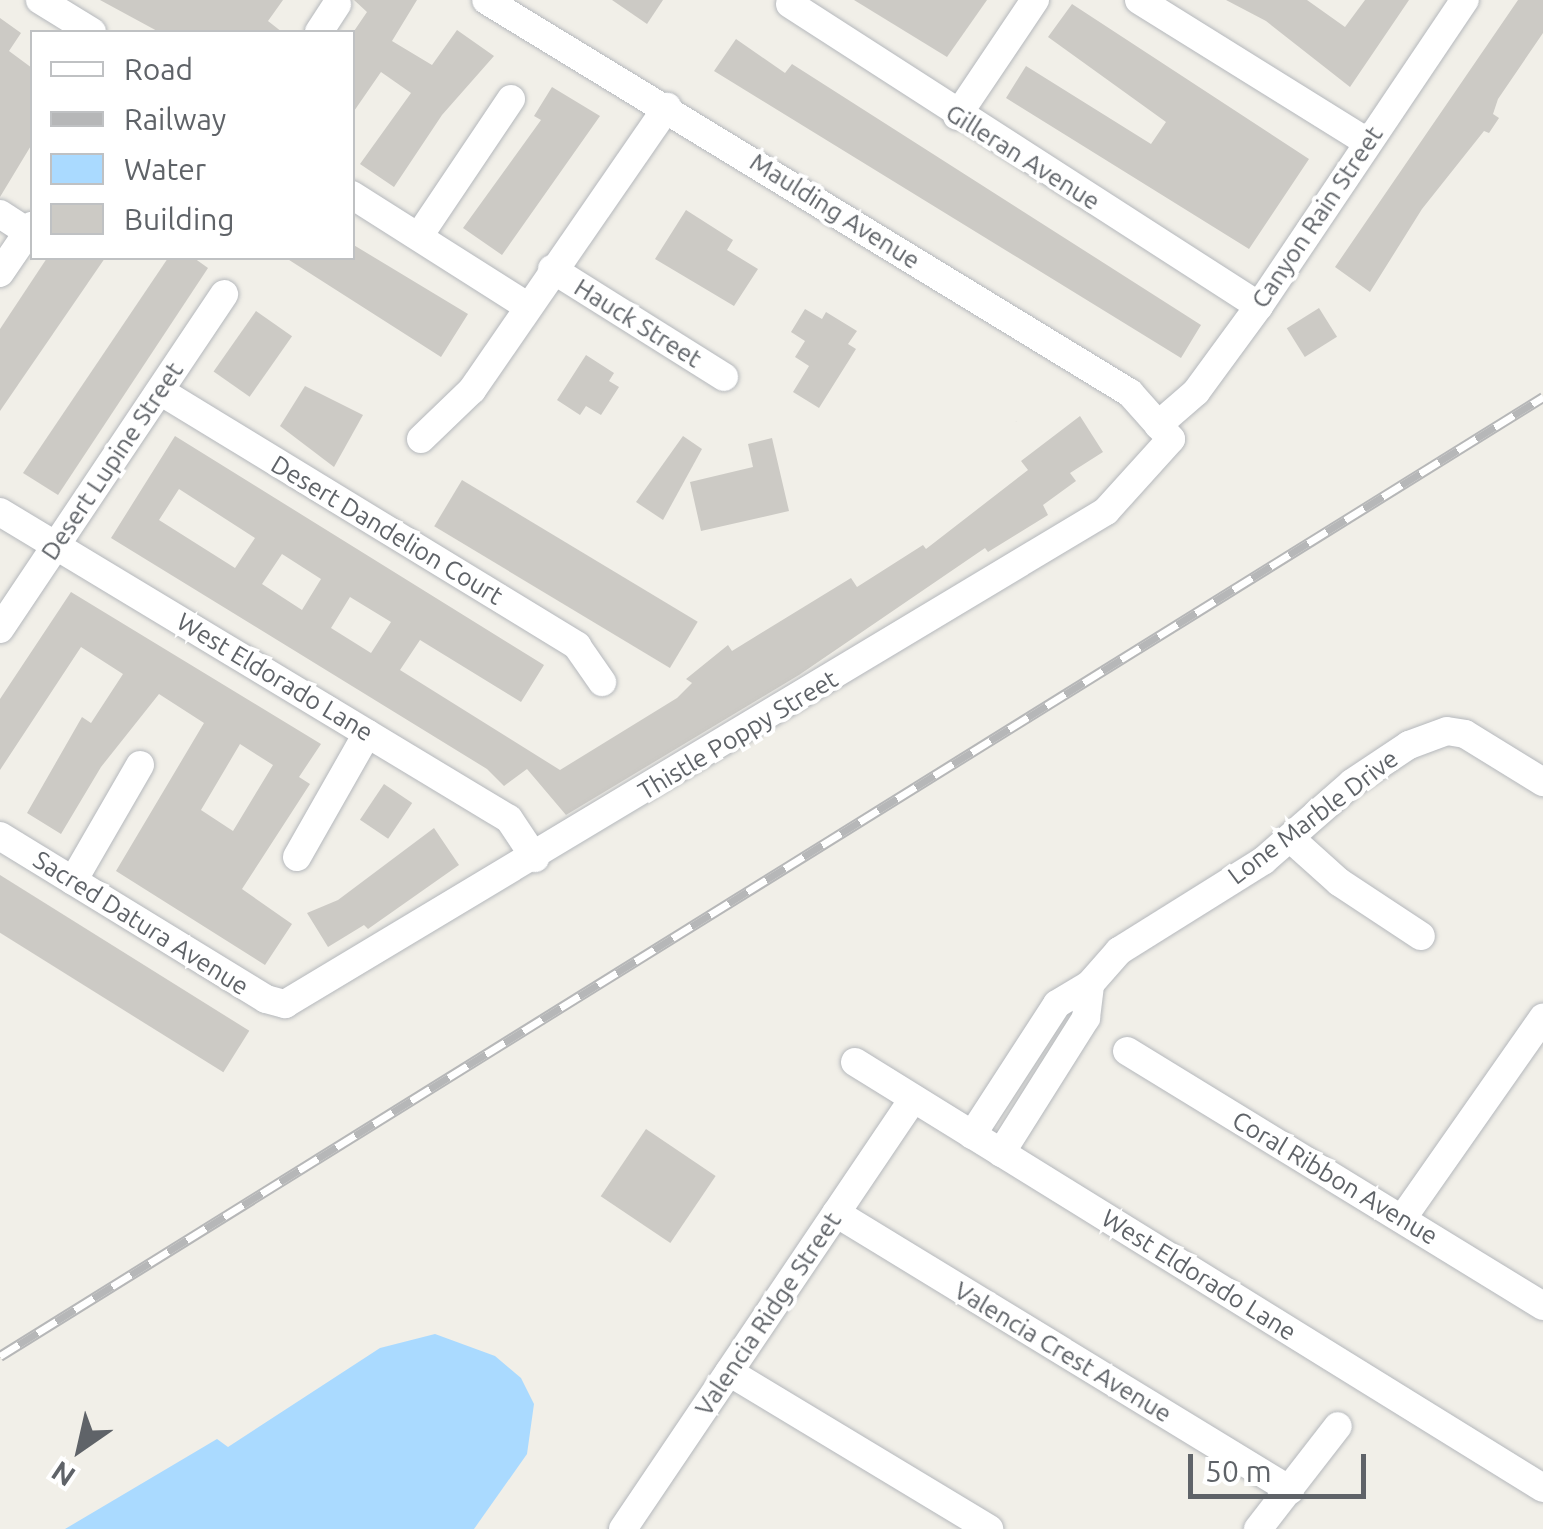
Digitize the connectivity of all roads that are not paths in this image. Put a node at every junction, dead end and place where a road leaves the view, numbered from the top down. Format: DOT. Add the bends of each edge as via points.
graph roads {
  1 [pos="40,0"];
  2 [pos="486,0"];
  3 [pos="1035,0"];
  4 [pos="1139,0"];
  5 [pos="1466,0"];
  6 [pos="337,4"];
  7 [pos="790,4"];
  8 [pos="89,30"];
  9 [pos="320,30"];
  10 [pos="511,98"];
  11 [pos="667,107"];
  12 [pos="957,116"];
  13 [pos="1367,142"];
  14 [pos="355,196"];
  15 [pos="0,214"];
  16 [pos="30,229"];
  17 [pos="419,236"];
  18 [pos="552,269"];
  19 [pos="0,273"];
  20 [pos="224,294"];
  21 [pos="526,306"];
  22 [pos="1259,306"];
  23 [pos="724,377"];
  24 [pos="160,391"];
  25 [pos="1165,432"];
  26 [pos="421,439"];
  27 [pos="0,512"];
  28 [pos="56,544"];
  29 [pos="0,629"];
  30 [pos="602,682"];
  31 [pos="367,734"];
  32 [pos="140,766"];
  33 [pos="1543,782"];
  34 [pos="0,836"];
  35 [pos="1290,838"];
  36 [pos="297,857"];
  37 [pos="535,858"];
  38 [pos="73,881"];
  39 [pos="1420,936"];
  40 [pos="1090,984"];
  41 [pos="285,1004"];
  42 [pos="1543,1018"];
  43 [pos="1127,1051"];
  44 [pos="855,1062"];
  45 [pos="913,1098"];
  46 [pos="972,1135"];
  47 [pos="1002,1153"];
  48 [pos="836,1213"];
  49 [pos="1402,1219"];
  50 [pos="1543,1306"];
  51 [pos="728,1372"];
  52 [pos="1338,1426"];
  53 [pos="1543,1488"];
  54 [pos="1290,1490"];
  55 [pos="623,1529"];
  56 [pos="989,1529"];
  57 [pos="1258,1529"];
  1 -- 8 [label="street"];
  2 -- 11 [label="street, Maulding Avenue"];
  3 -- 12 [label="street"];
  4 -- 13 [label="street"];
  5 -- 13 [label="street, Canyon Rain Street"];
  6 -- 9 [label="street"];
  7 -- 12 [label="street, Gilleran Avenue"];
  10 -- 17 [label="street"];
  11 -- 18 [label="street, Hauck Street"];
  11 -- 25 [label="street, Maulding Avenue" via="1130,394"];
  12 -- 22 [label="street, Gilleran Avenue"];
  13 -- 22 [label="street, Canyon Rain Street"];
  14 -- 17 [label="street"];
  15 -- 16 [label="street"];
  16 -- 19 [label="street"];
  17 -- 21 [label="street"];
  18 -- 21 [label="street, Hauck Street"];
  18 -- 23 [label="street, Hauck Street"];
  20 -- 24 [label="street, Desert Lupine Street"];
  21 -- 26 [label="street, Hauck Street" via="472,390"];
  22 -- 25 [label="street, Canyon Rain Street"];
  24 -- 28 [label="street, Desert Lupine Street"];
  24 -- 30 [label="street, Desert Dandelion Court" via="577,646"];
  25 -- 37 [label="street, Thistle Poppy Street" via="1106,511"];
  27 -- 28 [label="street, West Eldorado Lane"];
  28 -- 29 [label="street, Desert Lupine Street"];
  28 -- 31 [label="street, West Eldorado Lane"];
  31 -- 36 [label="street"];
  31 -- 37 [label="street, West Eldorado Lane" via="509,819"];
  32 -- 38 [label="street"];
  33 -- 35 [label="street, Lone Marble Drive" via="1465,734 1447,731 1409,745 1352,783"];
  34 -- 38 [label="street, Sacred Datura Avenue"];
  35 -- 39 [label="street" via="1339,882"];
  35 -- 40 [label="street, Lone Marble Drive" via="1119,950"];
  37 -- 41 [label="street, Thistle Poppy Street"];
  38 -- 41 [label="street, Sacred Datura Avenue" via="266,999"];
  40 -- 46 [label="street, Lone Marble Drive" via="1057,1004"];
  40 -- 47 [label="street, Lone Marble Drive" via="1086,1018"];
  42 -- 49 [label="street"];
  43 -- 49 [label="street, Coral Ribbon Avenue"];
  44 -- 45 [label="street, West Eldorado Lane"];
  45 -- 46 [label="street, West Eldorado Lane"];
  45 -- 48 [label="street, Valencia Ridge Street"];
  46 -- 47 [label="street, West Eldorado Lane"];
  47 -- 53 [label="street, West Eldorado Lane"];
  48 -- 51 [label="street, Valencia Ridge Street"];
  48 -- 54 [label="street, Valencia Crest Avenue"];
  49 -- 50 [label="street, Coral Ribbon Avenue"];
  51 -- 55 [label="street, Valencia Ridge Street"];
  51 -- 56 [label="street"];
  52 -- 54 [label="street"];
  54 -- 57 [label="street"];
}
